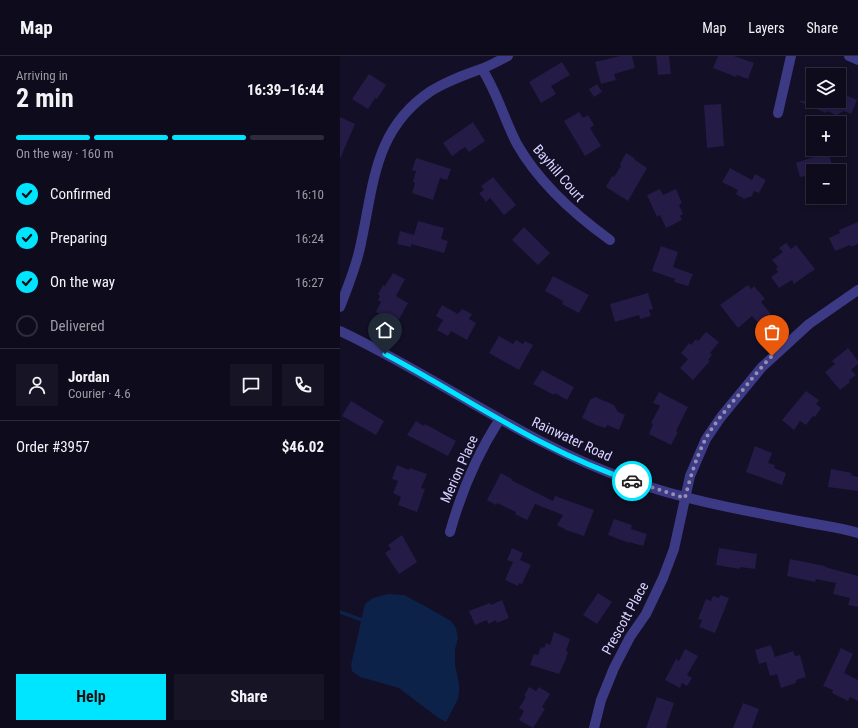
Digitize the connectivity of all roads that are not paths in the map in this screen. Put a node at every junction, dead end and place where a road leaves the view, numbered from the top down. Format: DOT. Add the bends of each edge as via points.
graph roads {
  1 [pos="508,56"];
  2 [pos="791,56"];
  3 [pos="849,56"];
  4 [pos="858,60"];
  5 [pos="482,69"];
  6 [pos="778,113"];
  7 [pos="610,240"];
  8 [pos="858,290"];
  9 [pos="340,307"];
  10 [pos="340,331"];
  11 [pos="500,419"];
  12 [pos="685,498"];
  13 [pos="450,532"];
  14 [pos="858,533"];
  15 [pos="594,728"];
  1 -- 5 [label="street"];
  2 -- 6 [label="street"];
  3 -- 4 [label="street"];
  5 -- 7 [label="street, Bayhill Court" via="492,84 503,115 530,165 565,205"];
  5 -- 9 [label="street" via="431,91 414,105 388,139 375,172 361,245"];
  8 -- 12 [label="street, Prescott Place" via="809,324 762,367 721,416 706,439 690,476"];
  10 -- 11 [label="street, Rainwater Road" via="397,360"];
  11 -- 12 [label="street, Rainwater Road" via="598,468"];
  11 -- 13 [label="street, Merion Place" via="468,479"];
  12 -- 14 [label="street, Rainwater Road"];
  12 -- 15 [label="street, Prescott Place" via="674,549 663,578 646,614 630,637 614,668"];
}
